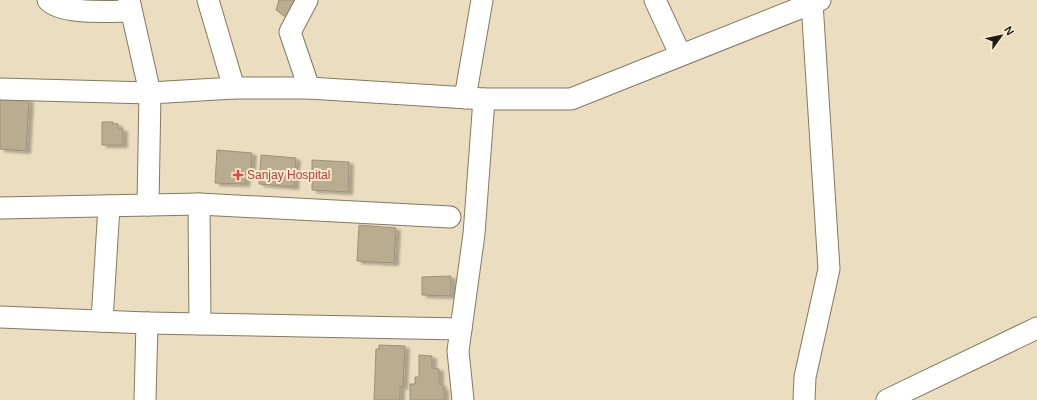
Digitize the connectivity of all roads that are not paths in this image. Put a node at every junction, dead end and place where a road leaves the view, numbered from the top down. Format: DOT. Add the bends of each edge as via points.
graph roads {
  1 [pos="48,0"];
  2 [pos="208,0"];
  3 [pos="307,0"];
  4 [pos="482,0"];
  5 [pos="655,0"];
  6 [pos="808,2"];
  7 [pos="130,5"];
  8 [pos="680,54"];
  9 [pos="234,88"];
  10 [pos="309,88"];
  11 [pos="0,89"];
  12 [pos="150,93"];
  13 [pos="475,99"];
  14 [pos="199,204"];
  15 [pos="148,205"];
  16 [pos="109,206"];
  17 [pos="0,208"];
  18 [pos="450,217"];
  19 [pos="0,317"];
  20 [pos="102,321"];
  21 [pos="147,323"];
  22 [pos="200,324"];
  23 [pos="1037,328"];
  24 [pos="461,329"];
  25 [pos="145,400"];
  26 [pos="463,400"];
  27 [pos="804,400"];
  28 [pos="887,400"];
  1 -- 7 [label="street" via="52,5 86,12"];
  2 -- 9 [label="street"];
  3 -- 10 [label="street" via="290,32"];
  4 -- 13 [label="street"];
  5 -- 8 [label="street"];
  6 -- 8 [label="street"];
  6 -- 27 [label="street" via="829,269 805,377"];
  7 -- 12 [label="street"];
  8 -- 13 [label="street" via="571,99"];
  9 -- 10 [label="street"];
  9 -- 12 [label="street"];
  10 -- 13 [label="street"];
  11 -- 12 [label="street"];
  12 -- 15 [label="street"];
  13 -- 24 [label="street" via="474,234"];
  14 -- 15 [label="street"];
  14 -- 18 [label="street"];
  14 -- 22 [label="street"];
  15 -- 16 [label="street"];
  16 -- 17 [label="street"];
  16 -- 20 [label="street"];
  19 -- 20 [label="street"];
  20 -- 21 [label="street"];
  21 -- 22 [label="street"];
  21 -- 25 [label="street"];
  22 -- 24 [label="street"];
  23 -- 28 [label="street"];
  24 -- 26 [label="street" via="458,351"];
}
